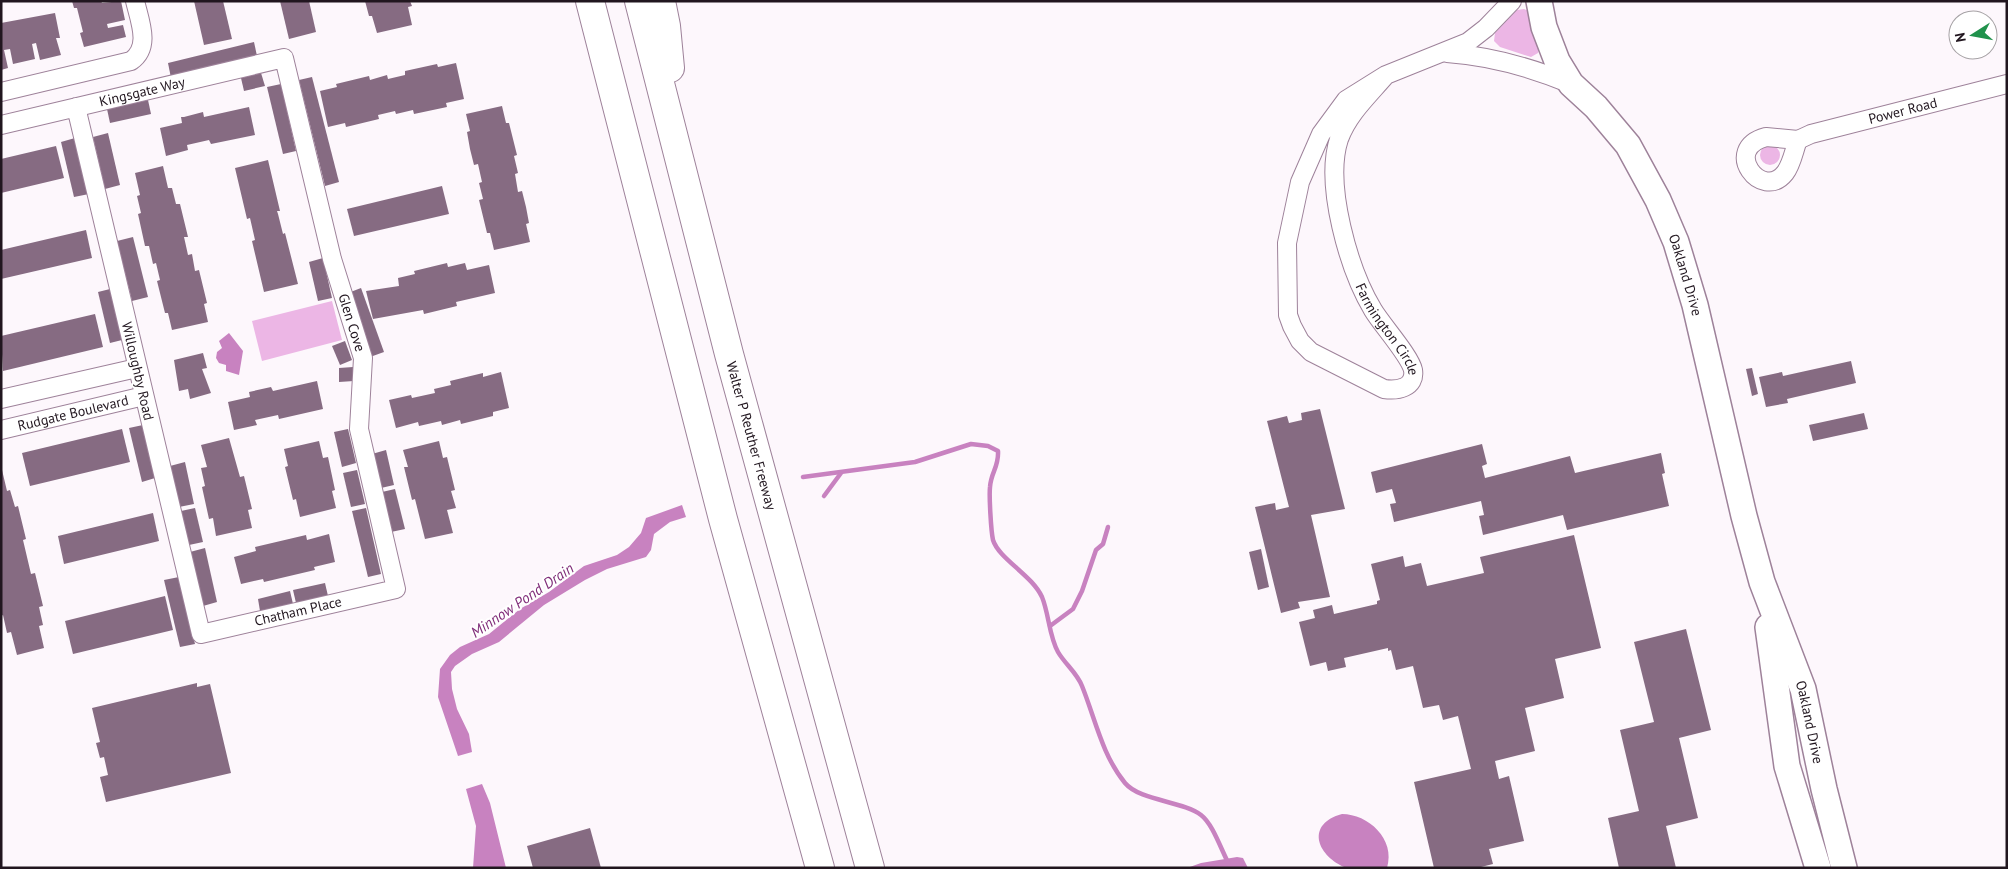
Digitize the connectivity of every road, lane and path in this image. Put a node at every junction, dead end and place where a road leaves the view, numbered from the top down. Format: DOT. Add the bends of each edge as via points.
graph roads {
  1 [pos="136,1"];
  2 [pos="577,1"];
  3 [pos="590,1"];
  4 [pos="639,1"];
  5 [pos="660,1"];
  6 [pos="1512,1"];
  7 [pos="1539,1"];
  8 [pos="1444,52"];
  9 [pos="284,58"];
  10 [pos="1386,75"];
  11 [pos="1571,84"];
  12 [pos="2007,84"];
  13 [pos="1,92"];
  14 [pos="76,107"];
  15 [pos="1,124"];
  16 [pos="1798,140"];
  17 [pos="680,164"];
  18 [pos="640,198"];
  19 [pos="137,368"];
  20 [pos="144,396"];
  21 [pos="1,399"];
  22 [pos="1,430"];
  23 [pos="1762,582"];
  24 [pos="396,588"];
  25 [pos="201,634"];
  26 [pos="820,868"];
  27 [pos="870,868"];
  28 [pos="1818,868"];
  29 [pos="1844,868"];
  1 -- 13 [label="street" via="143,48 131,61"];
  2 -- 18 [label="highway"];
  3 -- 18 [label="highway"];
  4 -- 17 [label="highway, Walter P Reuther Freeway"];
  5 -- 17 [label="highway" via="666,26"];
  6 -- 8 [label="street, Farmington Circle" via="1468,42"];
  7 -- 11 [label="street, Oakland Drive" via="1544,28"];
  8 -- 10 [label="street, Farmington Circle"];
  8 -- 11 [label="street, Farmington Circle" via="1496,59 1535,69"];
  9 -- 14 [label="street, Kingsgate Way"];
  9 -- 24 [label="street, Glen Cove" via="332,259 363,358 359,429"];
  10 -- 10 [label="street, Farmington Circle" via="1346,100 1309,159 1288,227 1288,302 1292,326 1305,347 1384,389 1394,391 1410,383 1413,371 1372,309 1359,282 1342,223 1335,172 1339,140 1345,127 1352,114"];
  11 -- 23 [label="street, Oakland Drive" via="1596,107 1628,145 1676,242 1695,305"];
  12 -- 16 [label="street, Power Road"];
  14 -- 15 [label="street, Kingsgate Way"];
  14 -- 19 [label="street, Willoughby Road"];
  17 -- 27 [label="highway, Walter P Reuther Freeway"];
  18 -- 26 [label="highway" via="723,519"];
  19 -- 20 [label="street, Willoughby Road"];
  19 -- 21 [label="street"];
  20 -- 22 [label="street, Rudgate Boulevard"];
  20 -- 25 [label="street, Willoughby Road"];
  23 -- 28 [label="street, Oakland Drive" via="1787,766"];
  23 -- 29 [label="street, Oakland Drive" via="1803,688"];
  24 -- 25 [label="street, Chatham Place"];
}
